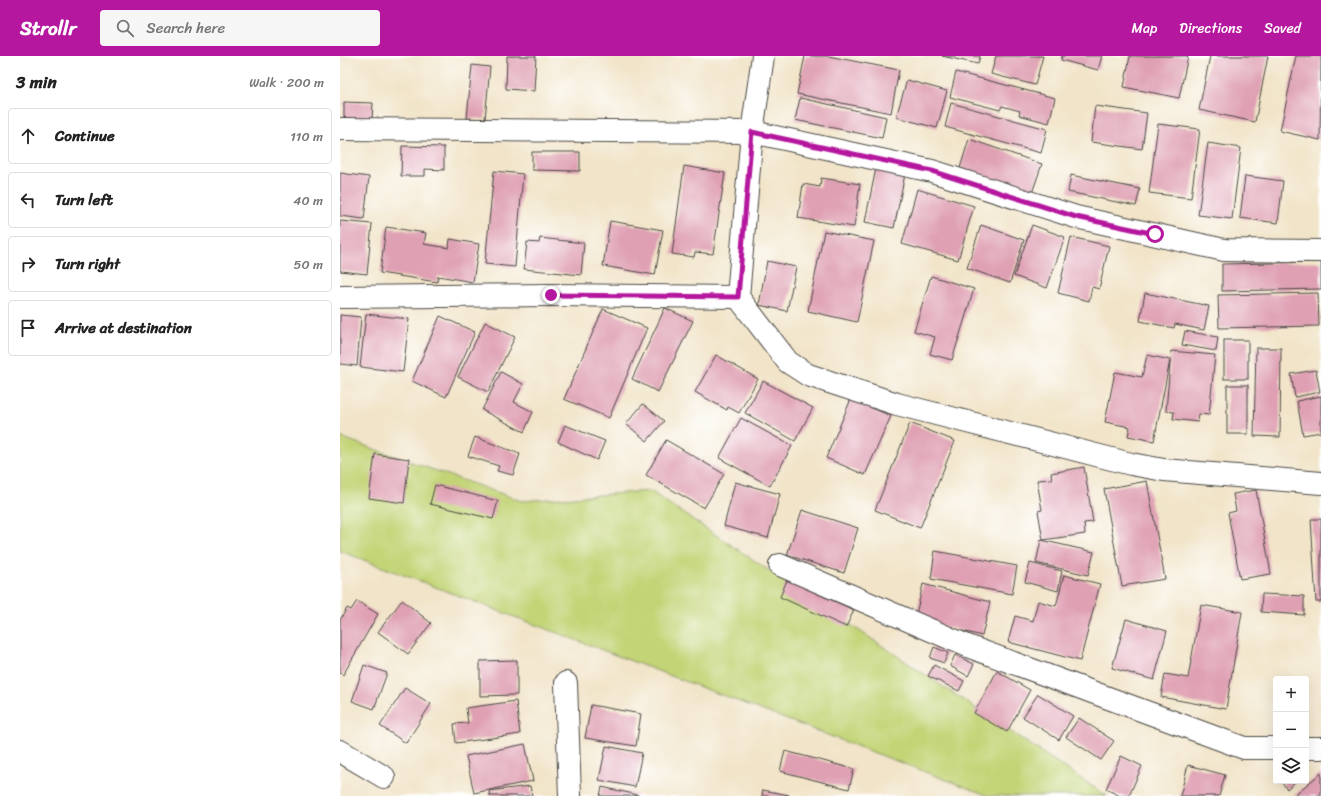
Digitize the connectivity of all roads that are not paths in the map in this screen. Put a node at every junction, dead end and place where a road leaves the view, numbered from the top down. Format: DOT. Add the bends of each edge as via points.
graph roads {
  1 [pos="763,56"];
  2 [pos="340,129"];
  3 [pos="752,132"];
  4 [pos="1321,251"];
  5 [pos="340,297"];
  6 [pos="738,297"];
  7 [pos="1321,483"];
  8 [pos="780,565"];
  9 [pos="566,684"];
  10 [pos="1273,748"];
  11 [pos="1309,748"];
  12 [pos="1321,748"];
  13 [pos="340,751"];
  14 [pos="384,777"];
  15 [pos="570,796"];
  1 -- 3 [label="street"];
  2 -- 3 [label="street"];
  3 -- 4 [label="street" via="932,171 1076,217 1224,250"];
  3 -- 6 [label="street"];
  5 -- 6 [label="street"];
  6 -- 7 [label="street" via="788,362 808,375 897,404 1131,464 1164,470"];
  8 -- 10 [label="street" via="970,647 1244,748"];
  9 -- 15 [label="street"];
  11 -- 12 [label="street"];
  13 -- 14 [label="street"];
}
